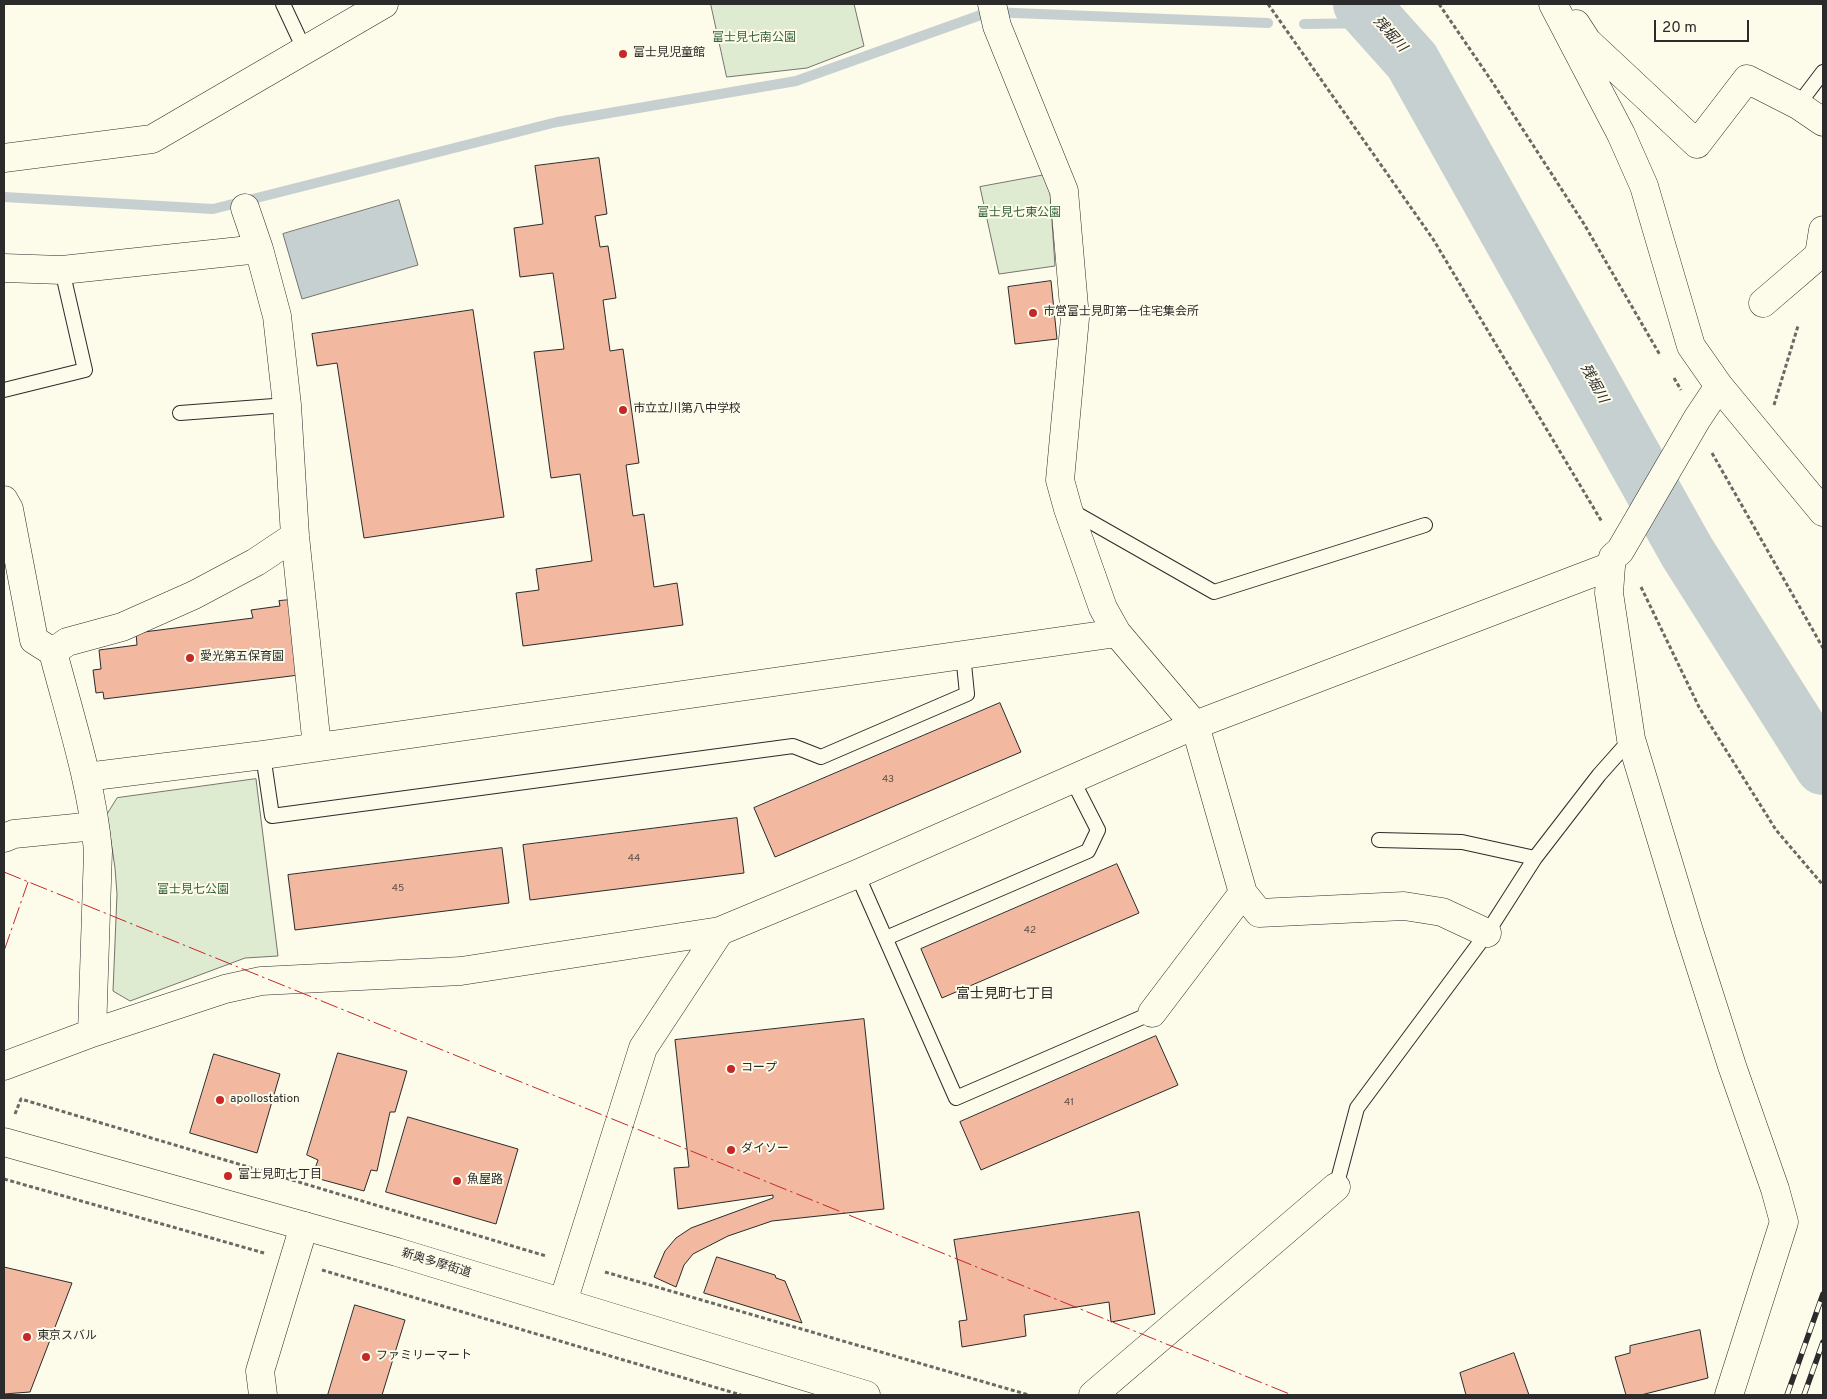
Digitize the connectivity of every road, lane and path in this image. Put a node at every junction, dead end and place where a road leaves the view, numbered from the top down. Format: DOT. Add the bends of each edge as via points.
graph roads {
  1 [pos="283,4"];
  2 [pos="384,4"];
  3 [pos="1268,4"];
  4 [pos="1439,4"];
  5 [pos="1553,4"];
  6 [pos="1564,4"];
  7 [pos="994,15"];
  8 [pos="305,51"];
  9 [pos="1823,72"];
  10 [pos="1798,105"];
  11 [pos="1823,122"];
  12 [pos="4,158"];
  13 [pos="246,208"];
  14 [pos="1823,230"];
  15 [pos="259,249"];
  16 [pos="4,268"];
  17 [pos="62,270"];
  18 [pos="1763,303"];
  19 [pos="1798,326"];
  20 [pos="1663,360"];
  21 [pos="1673,377"];
  22 [pos="1719,386"];
  23 [pos="4,390"];
  24 [pos="287,405"];
  25 [pos="180,413"];
  26 [pos="1697,419"];
  27 [pos="1763,439"];
  28 [pos="4,500"];
  29 [pos="1068,509"];
  30 [pos="1823,512"];
  31 [pos="1425,525"];
  32 [pos="295,536"];
  33 [pos="1615,558"];
  34 [pos="1117,633"];
  35 [pos="1823,648"];
  36 [pos="53,652"];
  37 [pos="963,654"];
  38 [pos="1195,725"];
  39 [pos="1631,740"];
  40 [pos="317,747"];
  41 [pos="263,755"];
  42 [pos="86,777"];
  43 [pos="1072,779"];
  44 [pos="95,826"];
  45 [pos="4,838"];
  46 [pos="1379,840"];
  47 [pos="1535,858"];
  48 [pos="857,874"];
  49 [pos="1823,885"];
  50 [pos="1243,893"];
  51 [pos="720,931"];
  52 [pos="1487,933"];
  53 [pos="886,938"];
  54 [pos="1152,1013"];
  55 [pos="92,1034"];
  56 [pos="4,1066"];
  57 [pos="4,1142"];
  58 [pos="4,1179"];
  59 [pos="1336,1187"];
  60 [pos="304,1226"];
  61 [pos="293,1262"];
  62 [pos="575,1264"];
  63 [pos="562,1302"];
  64 [pos="263,1395"];
  65 [pos="741,1395"];
  66 [pos="866,1395"];
  67 [pos="1029,1395"];
  68 [pos="1093,1395"];
  69 [pos="1729,1395"];
  1 -- 8 [label="lane"];
  2 -- 8 [label="street"];
  3 -- 33 [label="path" via="1433,239"];
  4 -- 20 [label="path" via="1584,224"];
  5 -- 22 [label="street" via="1640,177 1691,346"];
  6 -- 10 [label="street" via="1587,41 1697,144 1748,80"];
  7 -- 29 [label="street" via="1064,191 1075,318 1060,480"];
  8 -- 12 [label="street" via="152,139"];
  9 -- 10 [label="lane"];
  10 -- 11 [label="street"];
  13 -- 15 [label="street"];
  14 -- 18 [label="street" via="1819,255"];
  15 -- 17 [label="street"];
  15 -- 24 [label="street" via="278,316"];
  16 -- 17 [label="street"];
  17 -- 23 [label="lane" via="84,370"];
  19 -- 27 [label="path"];
  21 -- 26 [label="path"];
  22 -- 26 [label="street"];
  22 -- 27 [label="street"];
  24 -- 25 [label="lane"];
  24 -- 32 [label="street"];
  26 -- 33 [label="street"];
  26 -- 35 [label="path" via="1705,440"];
  27 -- 30 [label="street"];
  28 -- 36 [label="street" via="9,508 34,640"];
  29 -- 31 [label="lane" via="1214,592"];
  29 -- 34 [label="street" via="1103,608"];
  32 -- 36 [label="street" via="256,562 194,595 122,627 68,642"];
  32 -- 40 [label="street"];
  33 -- 38 [label="street"];
  33 -- 39 [label="street" via="1610,593"];
  33 -- 49 [label="path" via="1632,570 1699,707 1776,830"];
  34 -- 37 [label="street"];
  34 -- 38 [label="street"];
  36 -- 42 [label="street"];
  37 -- 40 [label="street"];
  37 -- 41 [label="lane" via="968,694 821,757 793,746 272,816"];
  38 -- 43 [label="street"];
  38 -- 50 [label="street"];
  39 -- 47 [label="lane" via="1599,775"];
  39 -- 69 [label="street" via="1689,931 1784,1222"];
  40 -- 41 [label="street"];
  41 -- 42 [label="street"];
  42 -- 44 [label="street"];
  43 -- 48 [label="street"];
  43 -- 53 [label="lane" via="1098,830 1088,851"];
  44 -- 45 [label="street" via="14,834"];
  44 -- 55 [label="street" via="98,851"];
  46 -- 47 [label="lane" via="1462,842"];
  47 -- 52 [label="lane"];
  48 -- 51 [label="street"];
  48 -- 53 [label="lane"];
  50 -- 52 [label="street" via="1259,913 1404,906 1442,912"];
  50 -- 54 [label="street"];
  51 -- 55 [label="street" via="461,971 261,981 225,989"];
  51 -- 62 [label="street" via="643,1048"];
  52 -- 59 [label="lane" via="1357,1108"];
  53 -- 54 [label="lane" via="956,1098"];
  55 -- 56 [label="street"];
  57 -- 60 [label="street, 新奥多摩街道"];
  57 -- 62 [label="path" via="21,1099"];
  58 -- 61 [label="path"];
  59 -- 68 [label="street"];
  60 -- 61 [label="street"];
  60 -- 63 [label="street, 新奥多摩街道"];
  61 -- 64 [label="street" via="260,1371"];
  61 -- 65 [label="path"];
  62 -- 63 [label="street"];
  62 -- 67 [label="path"];
  63 -- 66 [label="street, 新奥多摩街道"];
}
